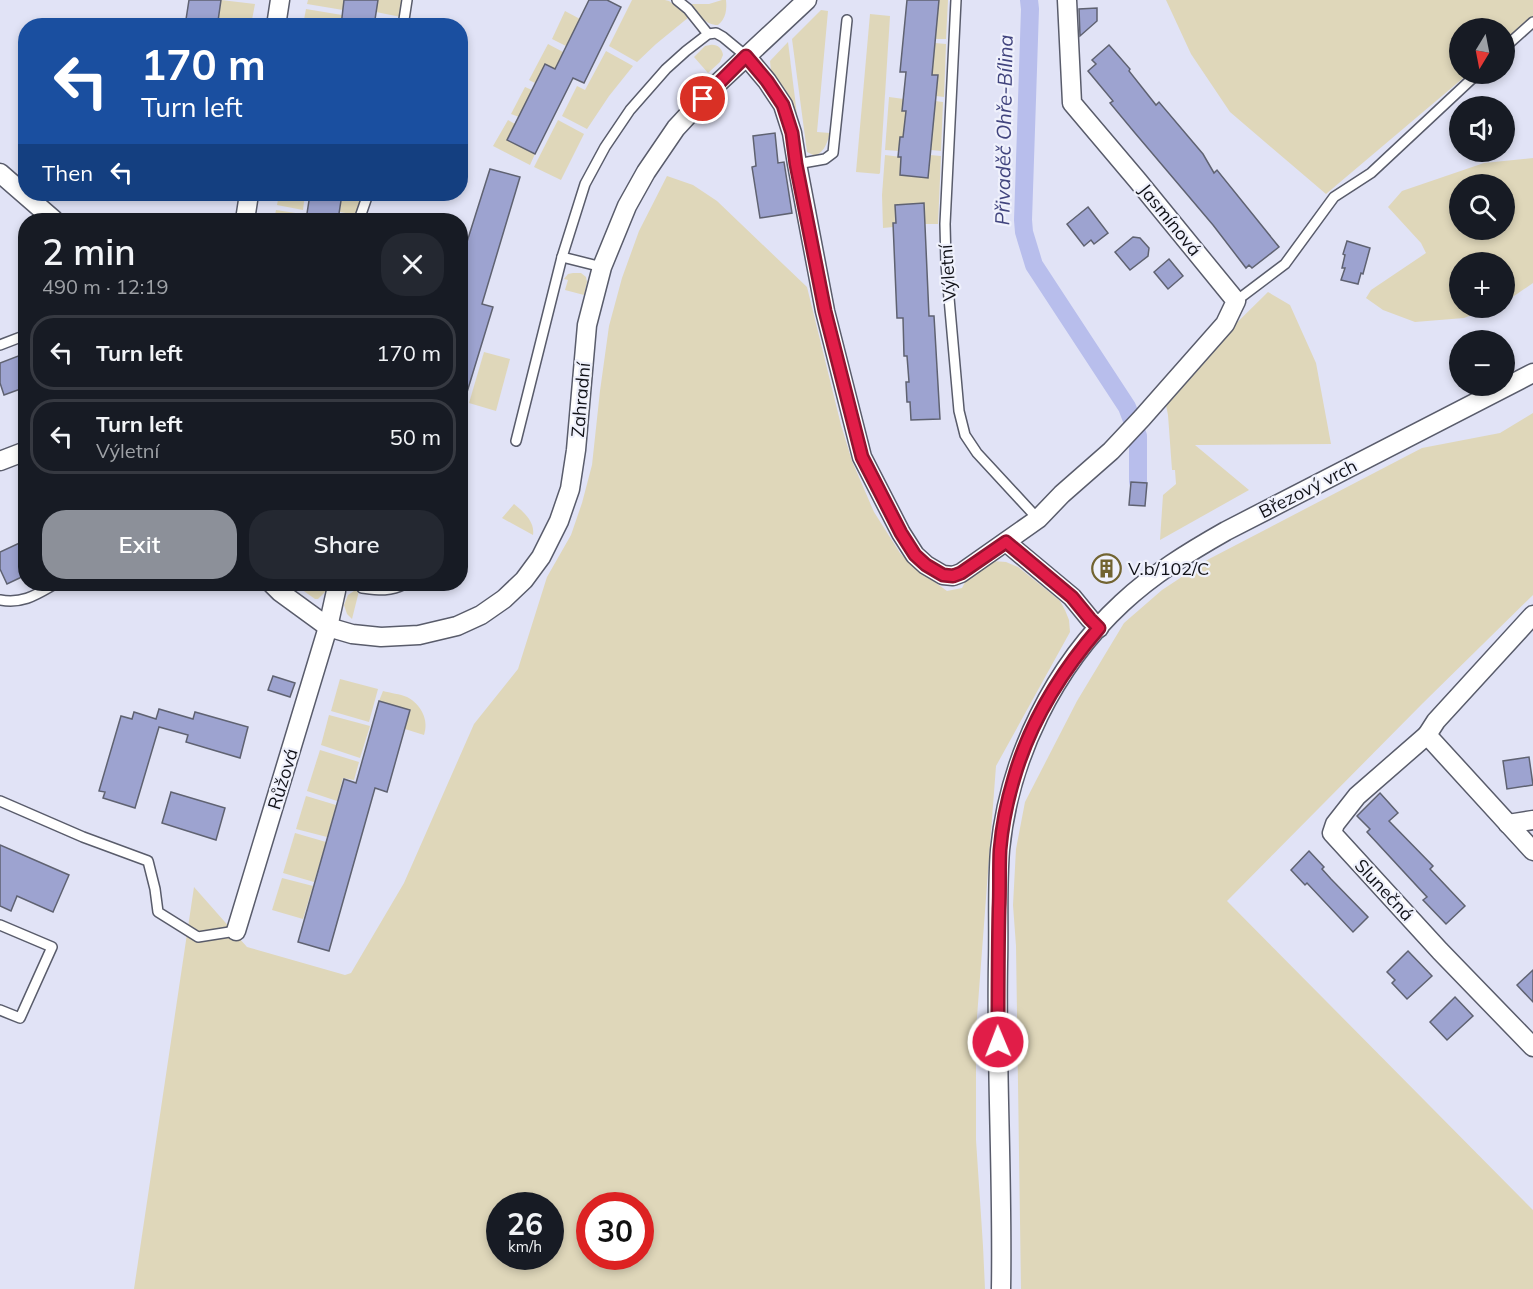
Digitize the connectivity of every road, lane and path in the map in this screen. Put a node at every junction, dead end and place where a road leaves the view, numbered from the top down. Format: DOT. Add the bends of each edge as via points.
graph roads {
  1 [pos="280,0"];
  2 [pos="407,0"];
  3 [pos="677,0"];
  4 [pos="807,0"];
  5 [pos="956,0"];
  6 [pos="1067,0"];
  7 [pos="277,18"];
  8 [pos="404,18"];
  9 [pos="847,20"];
  10 [pos="1533,22"];
  11 [pos="708,34"];
  12 [pos="1515,38"];
  13 [pos="746,56"];
  14 [pos="1466,84"];
  15 [pos="796,164"];
  16 [pos="0,173"];
  17 [pos="18,189"];
  18 [pos="32,201"];
  19 [pos="46,213"];
  20 [pos="562,257"];
  21 [pos="602,267"];
  22 [pos="1236,302"];
  23 [pos="18,338"];
  24 [pos="0,345"];
  25 [pos="1533,373"];
  26 [pos="516,441"];
  27 [pos="18,454"];
  28 [pos="0,461"];
  29 [pos="1038,519"];
  30 [pos="1006,542"];
  31 [pos="44,591"];
  32 [pos="279,591"];
  33 [pos="336,591"];
  34 [pos="0,600"];
  35 [pos="1533,615"];
  36 [pos="328,627"];
  37 [pos="1099,628"];
  38 [pos="1427,735"];
  39 [pos="0,801"];
  40 [pos="1533,820"];
  41 [pos="1508,824"];
  42 [pos="1533,852"];
  43 [pos="0,925"];
  44 [pos="237,931"];
  45 [pos="0,1010"];
  46 [pos="1533,1047"];
  47 [pos="1001,1289"];
  1 -- 7 [label="street"];
  2 -- 8 [label="lane"];
  3 -- 11 [label="lane"];
  4 -- 13 [label="street, Zahradní"];
  5 -- 29 [label="lane, Výletní" via="945,224 959,411 966,435 978,453"];
  6 -- 22 [label="street, Jasmínová" via="1072,104"];
  9 -- 15 [label="lane" via="833,153 825,159"];
  10 -- 12 [label="lane"];
  11 -- 13 [label="lane" via="723,37"];
  11 -- 20 [label="lane" via="666,69 604,147 585,184"];
  13 -- 15 [label="street" via="783,105"];
  13 -- 21 [label="street, Zahradní" via="676,128 652,163 627,206"];
  14 -- 22 [label="lane" via="1371,173 1334,197 1285,264"];
  15 -- 30 [label="street" via="825,311 862,457 901,533 926,565 953,576"];
  16 -- 17 [label="street"];
  18 -- 19 [label="street"];
  20 -- 21 [label="lane"];
  20 -- 26 [label="lane"];
  21 -- 36 [label="street, Zahradní" via="587,325 570,489 541,557 525,580 481,615 457,626 419,635 381,637"];
  22 -- 29 [label="street" via="1225,324 1142,418"];
  23 -- 24 [label="lane"];
  25 -- 37 [label="street, Březový vrch" via="1184,555 1123,602"];
  27 -- 28 [label="street"];
  29 -- 30 [label="street"];
  30 -- 37 [label="street" via="1072,597"];
  31 -- 34 [label="lane" via="23,601"];
  32 -- 36 [label="street, Zahradní"];
  33 -- 36 [label="street, Růžová"];
  35 -- 38 [label="street, Slunečná"];
  36 -- 44 [label="street, Růžová"];
  37 -- 47 [label="street, Březový vrch" via="1055,686 1023,751 1000,850"];
  38 -- 41 [label="street"];
  38 -- 46 [label="street, Slunečná" via="1357,796 1332,833"];
  39 -- 44 [label="lane" via="148,861 158,912 198,937"];
  40 -- 41 [label="street"];
  41 -- 42 [label="street"];
  43 -- 45 [label="lane" via="52,947 20,1018"];
}
